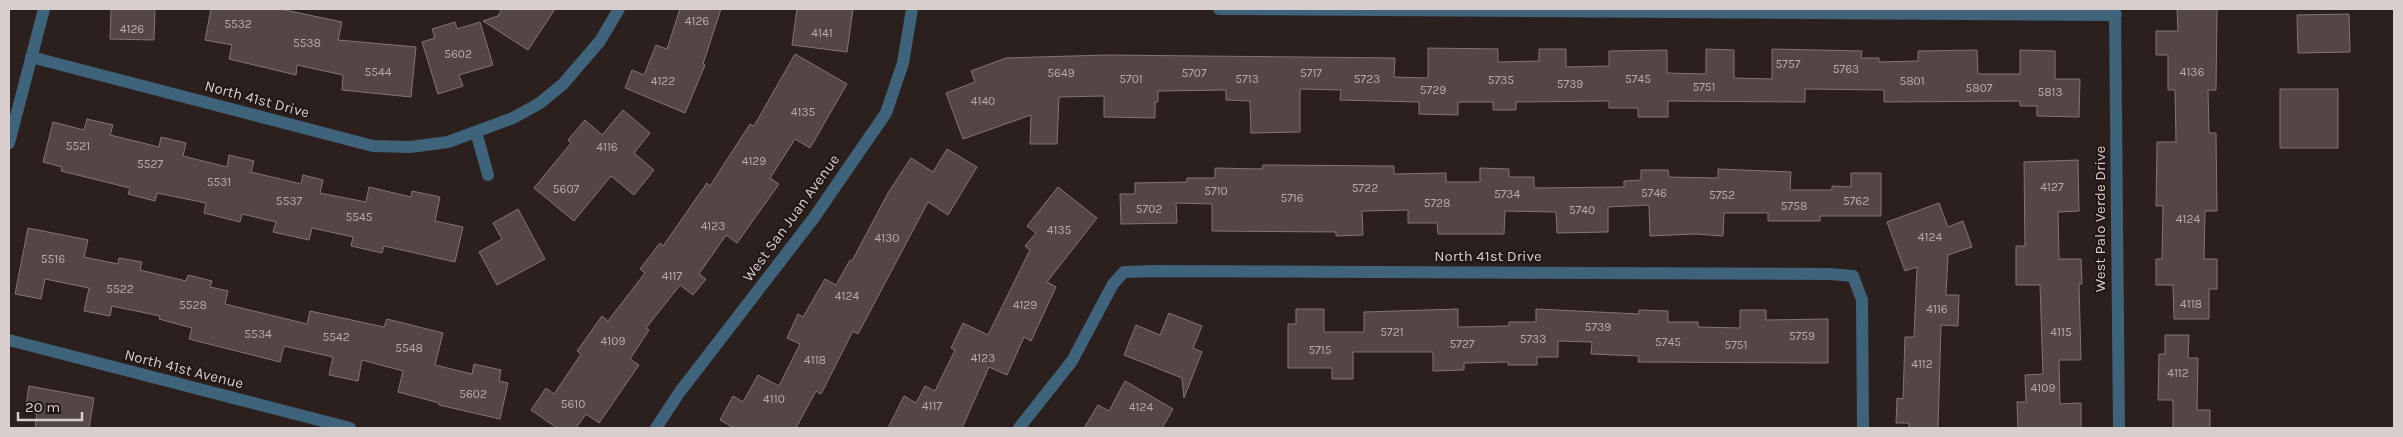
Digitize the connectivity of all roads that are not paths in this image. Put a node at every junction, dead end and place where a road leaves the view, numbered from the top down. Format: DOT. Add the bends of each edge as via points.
graph roads {
  1 [pos="44,9"];
  2 [pos="619,9"];
  3 [pos="912,9"];
  4 [pos="1219,9"];
  5 [pos="2116,12"];
  6 [pos="31,58"];
  7 [pos="476,132"];
  8 [pos="9,143"];
  9 [pos="488,175"];
  10 [pos="9,340"];
  11 [pos="318,424"];
  12 [pos="350,428"];
  13 [pos="656,428"];
  14 [pos="1019,428"];
  15 [pos="1863,428"];
  16 [pos="2118,428"];
  1 -- 6 [label="street"];
  2 -- 7 [label="street, North 41st Drive" via="600,41 563,84 540,104"];
  3 -- 13 [label="street, West San Juan Avenue" via="903,63 886,113 813,219 679,393"];
  4 -- 5 [label="street"];
  5 -- 16 [label="street, West Palo Verde Drive"];
  6 -- 7 [label="street, North 41st Drive" via="373,146 448,142"];
  6 -- 8 [label="street"];
  7 -- 9 [label="street"];
  10 -- 11 [label="street, North 41st Avenue"];
  11 -- 12 [label="street, North 41st Avenue"];
  14 -- 15 [label="street, North 41st Drive" via="1072,361 1114,284 1124,272 1853,276 1862,300"];
}
